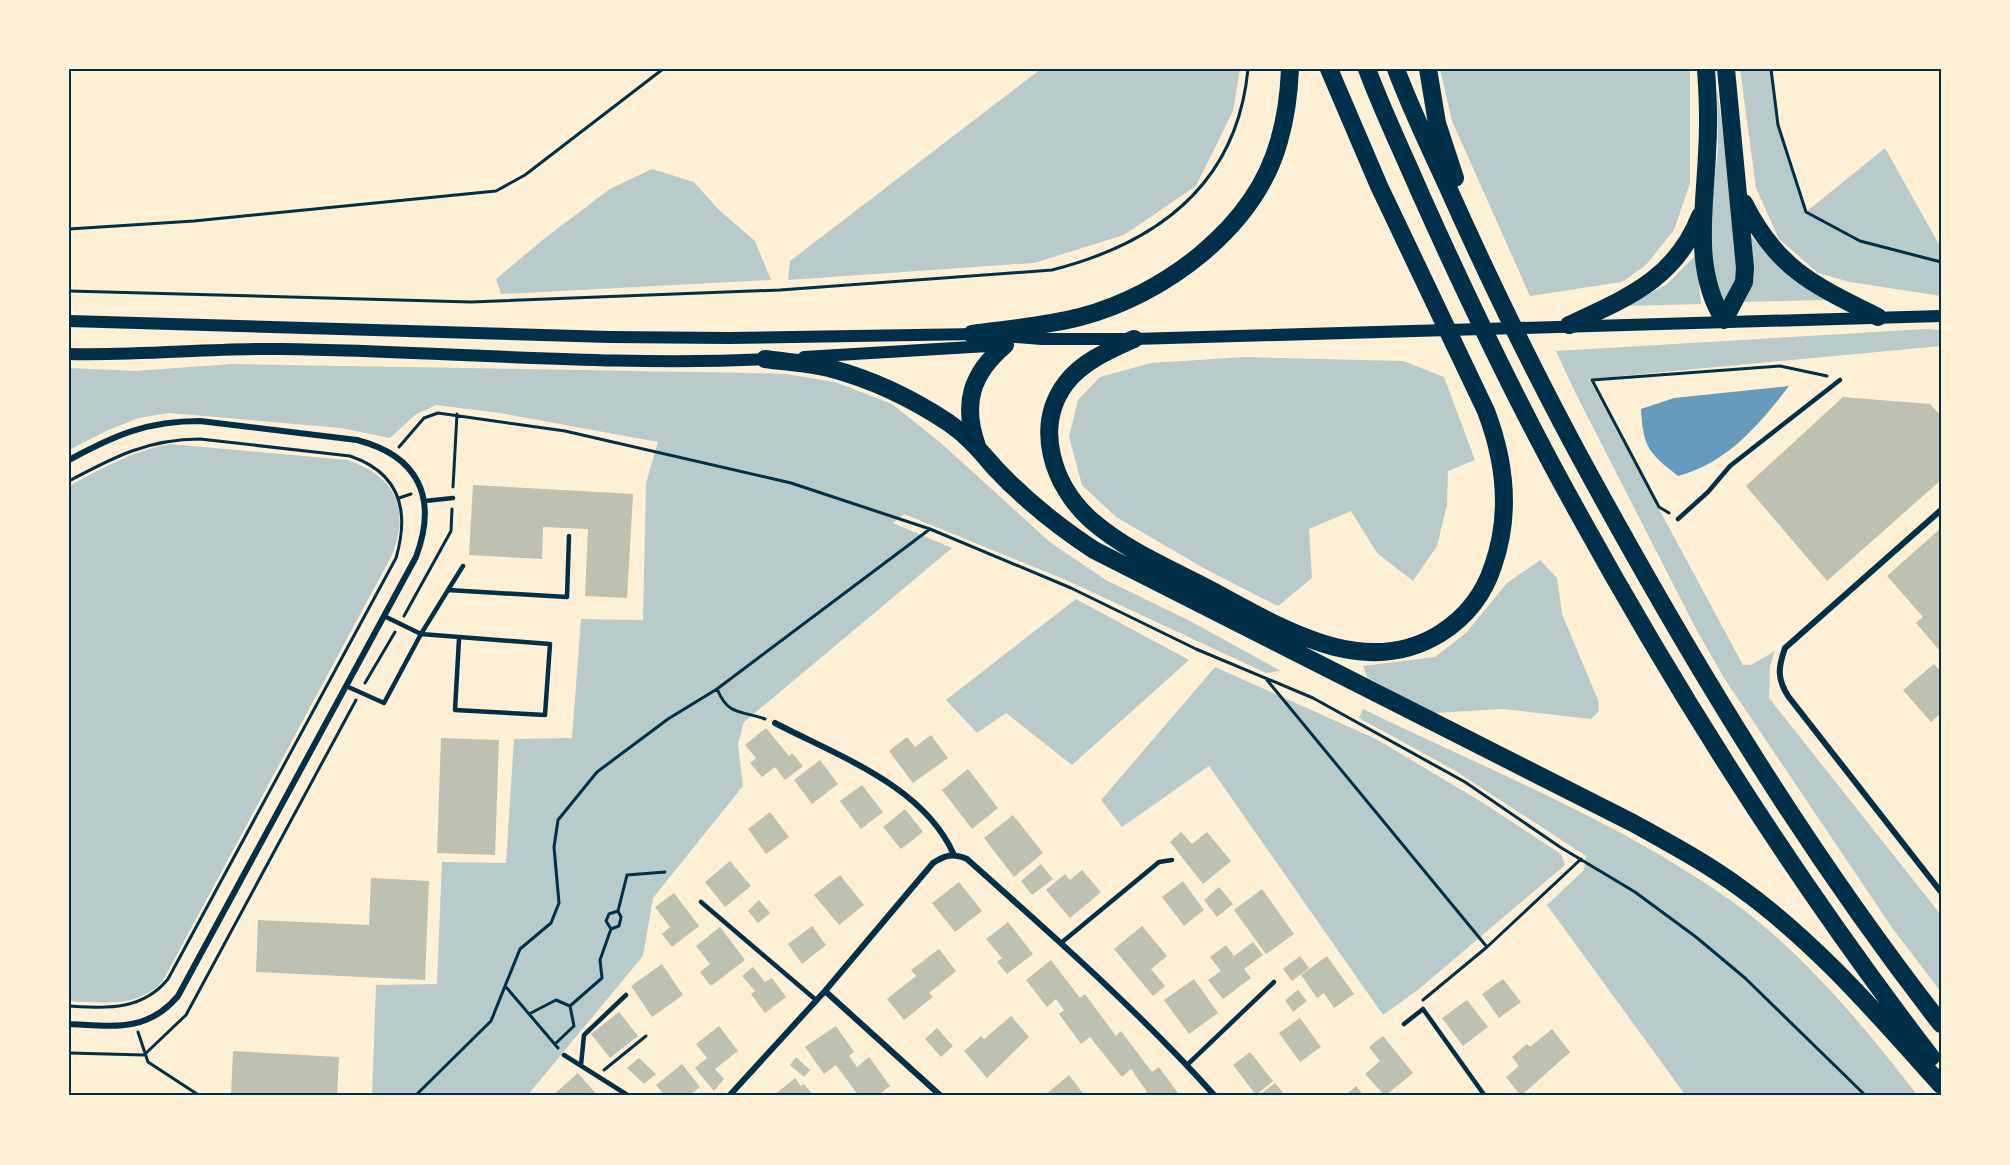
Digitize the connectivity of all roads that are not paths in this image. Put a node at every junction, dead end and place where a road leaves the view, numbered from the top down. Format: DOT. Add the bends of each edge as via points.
graph roads {
  1 [pos="1290,69"];
  2 [pos="1329,69"];
  3 [pos="1367,69"];
  4 [pos="1396,69"];
  5 [pos="1428,69"];
  6 [pos="1706,69"];
  7 [pos="1726,69"];
  8 [pos="1739,194"];
  9 [pos="1703,206"];
  10 [pos="1485,272"];
  11 [pos="1941,316"];
  12 [pos="1878,317"];
  13 [pos="1724,320"];
  14 [pos="69,321"];
  15 [pos="1569,325"];
  16 [pos="972,334"];
  17 [pos="1042,339"];
  18 [pos="1134,339"];
  19 [pos="1005,345"];
  20 [pos="69,354"];
  21 [pos="765,359"];
  22 [pos="1840,380"];
  23 [pos="977,446"];
  24 [pos="69,460"];
  25 [pos="453,498"];
  26 [pos="424,501"];
  27 [pos="1941,510"];
  28 [pos="1678,519"];
  29 [pos="569,536"];
  30 [pos="463,566"];
  31 [pos="448,590"];
  32 [pos="384,616"];
  33 [pos="421,634"];
  34 [pos="459,639"];
  35 [pos="346,686"];
  36 [pos="776,723"];
  37 [pos="954,855"];
  38 [pos="1172,860"];
  39 [pos="1941,892"];
  40 [pos="701,902"];
  41 [pos="1061,943"];
  42 [pos="1274,982"];
  43 [pos="825,991"];
  44 [pos="626,995"];
  45 [pos="816,1000"];
  46 [pos="69,1024"];
  47 [pos="1404,1024"];
  48 [pos="1941,1024"];
  49 [pos="564,1055"];
  50 [pos="581,1065"];
  51 [pos="1187,1065"];
  52 [pos="1941,1071"];
  53 [pos="1941,1085"];
  54 [pos="629,1096"];
  55 [pos="729,1096"];
  56 [pos="940,1096"];
  57 [pos="1215,1096"];
  58 [pos="1485,1096"];
  1 -- 16 [label="highway" via="1288,103 1279,143 1265,175 1220,237 1190,263 1157,286 1082,317"];
  2 -- 18 [label="highway" via="1379,186 1486,411 1498,447 1504,485 1502,531 1490,576 1473,605 1449,628 1420,644 1389,652 1341,649 1303,638 1115,539 1091,520 1060,481 1048,439 1049,419 1067,382 1083,366"];
  3 -- 52 [label="highway" via="1460,284 1520,406 1647,637 1804,882"];
  4 -- 10 [label="highway"];
  5 -- 10 [label="highway" via="1437,123"];
  6 -- 9 [label="highway"];
  7 -- 8 [label="highway"];
  8 -- 12 [label="highway" via="1768,244 1789,266 1823,290"];
  8 -- 13 [label="highway" via="1746,268 1744,282"];
  9 -- 13 [label="highway" via="1707,281"];
  9 -- 15 [label="highway" via="1686,245 1664,272 1629,297"];
  10 -- 48 [label="highway" via="1549,400 1670,622 1790,812"];
  11 -- 12 [label="main road"];
  12 -- 13 [label="main road"];
  13 -- 15 [label="main road"];
  14 -- 16 [label="main road" via="610,337"];
  15 -- 18 [label="main road"];
  16 -- 17 [label="main road"];
  17 -- 18 [label="main road"];
  17 -- 19 [label="main road"];
  19 -- 21 [label="main road"];
  19 -- 23 [label="highway" via="983,367 971,396 969,414"];
  20 -- 21 [label="main road" via="281,349 599,359"];
  21 -- 23 [label="highway" via="827,368 866,380 950,424"];
  22 -- 28 [label="lane" via="1730,466"];
  23 -- 53 [label="highway" via="996,469 1094,550 1633,823 1739,887 1826,960"];
  24 -- 26 [label="street" via="143,426 200,421 380,446 411,471"];
  25 -- 26 [label="lane"];
  26 -- 32 [label="street" via="426,526 421,543"];
  27 -- 39 [label="street" via="1785,648 1778,667 1788,696"];
  29 -- 31 [label="lane" via="567,597"];
  30 -- 31 [label="lane"];
  31 -- 33 [label="lane"];
  32 -- 33 [label="lane"];
  32 -- 35 [label="street"];
  33 -- 34 [label="lane"];
  33 -- 35 [label="lane" via="384,703"];
  34 -- 34 [label="lane" via="550,644 545,715 455,710"];
  35 -- 46 [label="street" via="182,990 157,1016 136,1024"];
  36 -- 37 [label="street" via="884,780 936,823"];
  37 -- 41 [label="street" via="968,859"];
  37 -- 43 [label="street" via="933,863"];
  38 -- 41 [label="lane" via="1159,862"];
  40 -- 45 [label="lane"];
  41 -- 51 [label="street"];
  42 -- 51 [label="lane"];
  43 -- 45 [label="street"];
  43 -- 56 [label="street"];
  44 -- 50 [label="lane" via="584,1035"];
  45 -- 55 [label="street"];
  47 -- 58 [label="lane" via="1423,1009"];
  49 -- 50 [label="lane"];
  50 -- 54 [label="lane"];
  51 -- 57 [label="street"];
}
